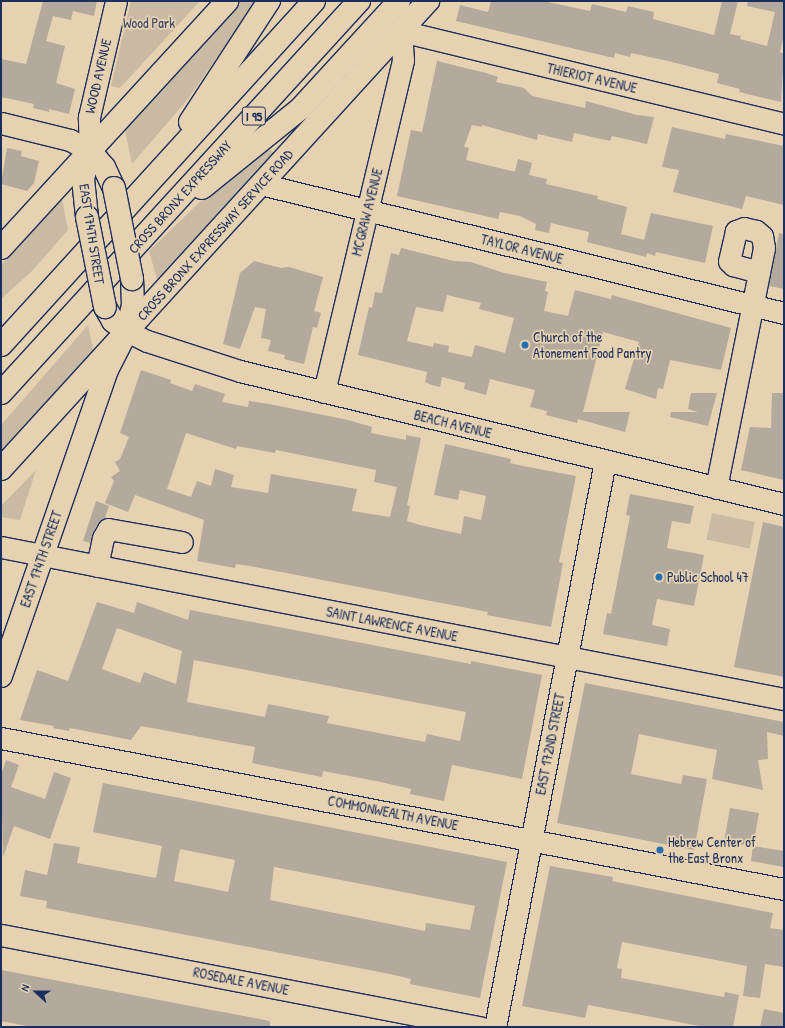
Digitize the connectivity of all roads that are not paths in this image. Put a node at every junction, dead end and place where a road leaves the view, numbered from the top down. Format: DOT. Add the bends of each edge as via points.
graph roads {
  1 [pos="116,1"];
  2 [pos="227,1"];
  3 [pos="269,1"];
  4 [pos="314,1"];
  5 [pos="359,1"];
  6 [pos="399,1"];
  7 [pos="428,1"];
  8 [pos="401,31"];
  9 [pos="1,123"];
  10 [pos="784,124"];
  11 [pos="90,151"];
  12 [pos="154,177"];
  13 [pos="260,184"];
  14 [pos="367,210"];
  15 [pos="150,230"];
  16 [pos="1,248"];
  17 [pos="74,265"];
  18 [pos="759,272"];
  19 [pos="754,306"];
  20 [pos="784,313"];
  21 [pos="1,322"];
  22 [pos="127,331"];
  23 [pos="1,344"];
  24 [pos="324,392"];
  25 [pos="1,393"];
  26 [pos="605,461"];
  27 [pos="1,468"];
  28 [pos="716,488"];
  29 [pos="784,504"];
  30 [pos="182,542"];
  31 [pos="1,547"];
  32 [pos="43,556"];
  33 [pos="97,566"];
  34 [pos="567,657"];
  35 [pos="1,676"];
  36 [pos="784,699"];
  37 [pos="1,738"];
  38 [pos="532,840"];
  39 [pos="784,889"];
  40 [pos="1,935"];
  41 [pos="481,1027"];
  42 [pos="495,1027"];
  1 -- 11 [label="street, WOOD AVENUE" via="89,117"];
  2 -- 11 [label="main road"];
  3 -- 12 [label="main road"];
  4 -- 12 [label="main road, I 95"];
  5 -- 15 [label="main road, CROSS BRONX EXPRESSWAY / I 95"];
  6 -- 15 [label="main road" via="326,83 290,118"];
  7 -- 8 [label="main road, CROSS BRONX EXPRESSWAY SERVICE ROAD"];
  8 -- 10 [label="street, THIERIOT AVENUE"];
  8 -- 13 [label="main road, CROSS BRONX EXPRESSWAY SERVICE ROAD"];
  8 -- 14 [label="street, MCGRAW AVENUE" via="403,60"];
  9 -- 11 [label="street" via="70,140"];
  11 -- 16 [label="main road"];
  11 -- 22 [label="main road, EAST 174TH STREET, bridge" via="104,167 114,188 132,279 133,306"];
  11 -- 22 [label="main road, EAST 174TH STREET, bridge" via="83,179 87,217 105,307 114,321"];
  12 -- 17 [label="main road, I 95"];
  13 -- 14 [label="street, TAYLOR AVENUE"];
  13 -- 22 [label="main road, CROSS BRONX EXPRESSWAY SERVICE ROAD"];
  14 -- 19 [label="street, TAYLOR AVENUE"];
  14 -- 24 [label="street, MCGRAW AVENUE"];
  15 -- 25 [label="main road, CROSS BRONX EXPRESSWAY / I 95"];
  17 -- 21 [label="main road"];
  17 -- 23 [label="main road, I 95"];
  18 -- 19 [label="street"];
  19 -- 20 [label="street, TAYLOR AVENUE"];
  19 -- 28 [label="street"];
  22 -- 24 [label="street, BEACH AVENUE" via="198,359"];
  22 -- 27 [label="main road, CROSS BRONX EXPRESSWAY SERVICE ROAD"];
  22 -- 32 [label="main road, EAST 174TH STREET" via="107,370"];
  24 -- 26 [label="street, BEACH AVENUE"];
  26 -- 28 [label="street, BEACH AVENUE"];
  26 -- 34 [label="street, EAST 172ND STREET"];
  28 -- 29 [label="street, BEACH AVENUE"];
  30 -- 33 [label="street" via="108,529 103,538"];
  31 -- 32 [label="street, SAINT LAWRENCE AVENUE"];
  32 -- 33 [label="street, SAINT LAWRENCE AVENUE"];
  32 -- 35 [label="main road, EAST 174TH STREET"];
  33 -- 34 [label="street, SAINT LAWRENCE AVENUE"];
  34 -- 36 [label="street, SAINT LAWRENCE AVENUE"];
  34 -- 38 [label="street, EAST 172ND STREET"];
  37 -- 38 [label="street, COMMONWEALTH AVENUE"];
  38 -- 39 [label="street, COMMONWEALTH AVENUE"];
  38 -- 42 [label="street, EAST 172ND STREET"];
  40 -- 41 [label="street, ROSEDALE AVENUE"];
}
